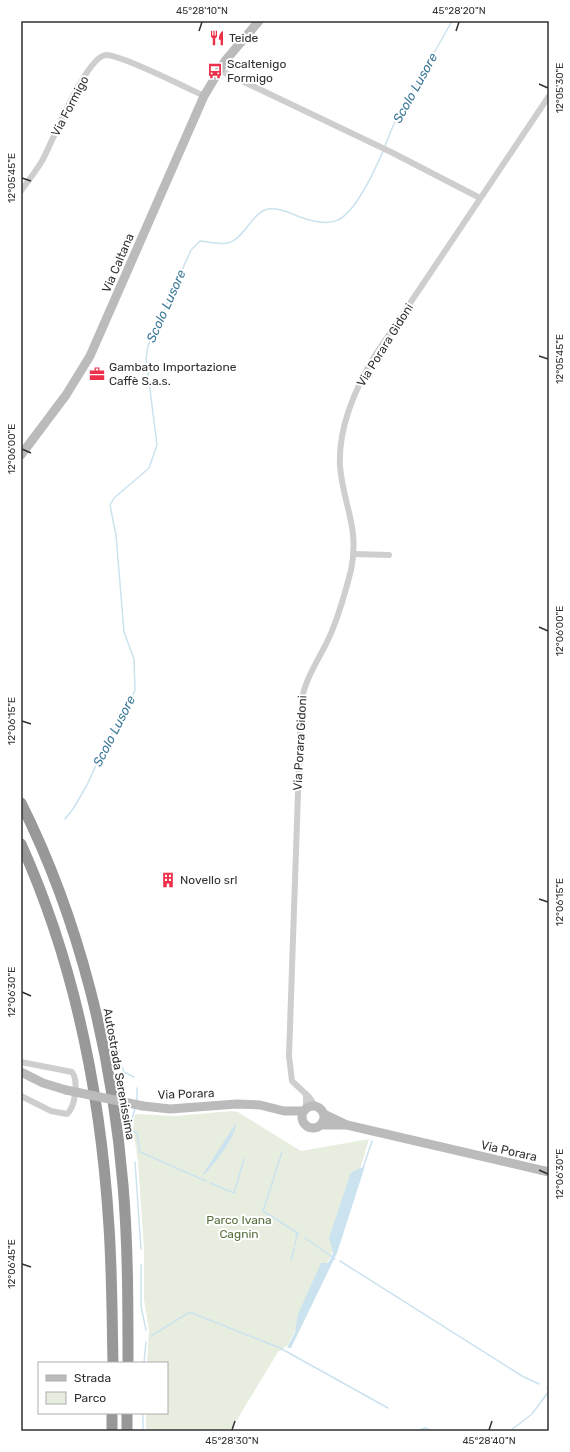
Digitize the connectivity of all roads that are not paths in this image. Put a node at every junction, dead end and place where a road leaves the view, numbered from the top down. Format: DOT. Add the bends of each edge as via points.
graph roads {
  1 [pos="259,21"];
  2 [pos="219,70"];
  3 [pos="204,96"];
  4 [pos="549,96"];
  5 [pos="21,191"];
  6 [pos="480,198"];
  7 [pos="23,449"];
  8 [pos="353,554"];
  9 [pos="389,555"];
  10 [pos="21,803"];
  11 [pos="21,844"];
  12 [pos="21,1062"];
  13 [pos="21,1072"];
  14 [pos="306,1094"];
  15 [pos="22,1099"];
  16 [pos="316,1107"];
  17 [pos="304,1113"];
  18 [pos="324,1114"];
  19 [pos="321,1125"];
  20 [pos="347,1125"];
  21 [pos="549,1172"];
  22 [pos="113,1362"];
  23 [pos="128,1362"];
  24 [pos="112,1414"];
  25 [pos="127,1414"];
  26 [pos="112,1431"];
  27 [pos="127,1431"];
  1 -- 2 [label="street, Via Caltana"];
  2 -- 3 [label="street, Via Caltana"];
  2 -- 6 [label="street"];
  3 -- 5 [label="street, Via Formigo" via="128,62 108,55 100,57 75,92 42,161"];
  3 -- 7 [label="street, Via Caltana" via="90,356 66,395"];
  4 -- 6 [label="street, Via Porara Gidoni"];
  6 -- 8 [label="street, Via Porara Gidoni" via="374,357 354,397 340,461 354,532"];
  8 -- 9 [label="street"];
  8 -- 14 [label="street, Via Porara Gidoni" via="338,616 307,678 301,705 289,1056 292,1081"];
  10 -- 23 [label="highway, Autostrada Serenissima" via="72,928 105,1053 118,1133 123,1185"];
  11 -- 22 [label="highway" via="48,911 64,961 94,1088 109,1220"];
  12 -- 15 [label="street" via="72,1072 75,1082 71,1108 67,1114 58,1114"];
  13 -- 17 [label="street, Via Porara, bridge" via="43,1083 66,1090 143,1106 177,1108 237,1104 260,1105"];
  14 -- 16 [label="street, Via Porara Gidoni"];
  14 -- 17 [label="street"];
  16 -- 17 [label="street"];
  16 -- 18 [label="street, Via Porara"];
  17 -- 19 [label="street, Via Porara" via="309,1128"];
  18 -- 19 [label="street"];
  18 -- 20 [label="street, Via Porara"];
  19 -- 20 [label="street, Via Porara"];
  20 -- 21 [label="street, Via Porara"];
  24 -- 26 [label="highway"];
  25 -- 27 [label="highway"];
}
